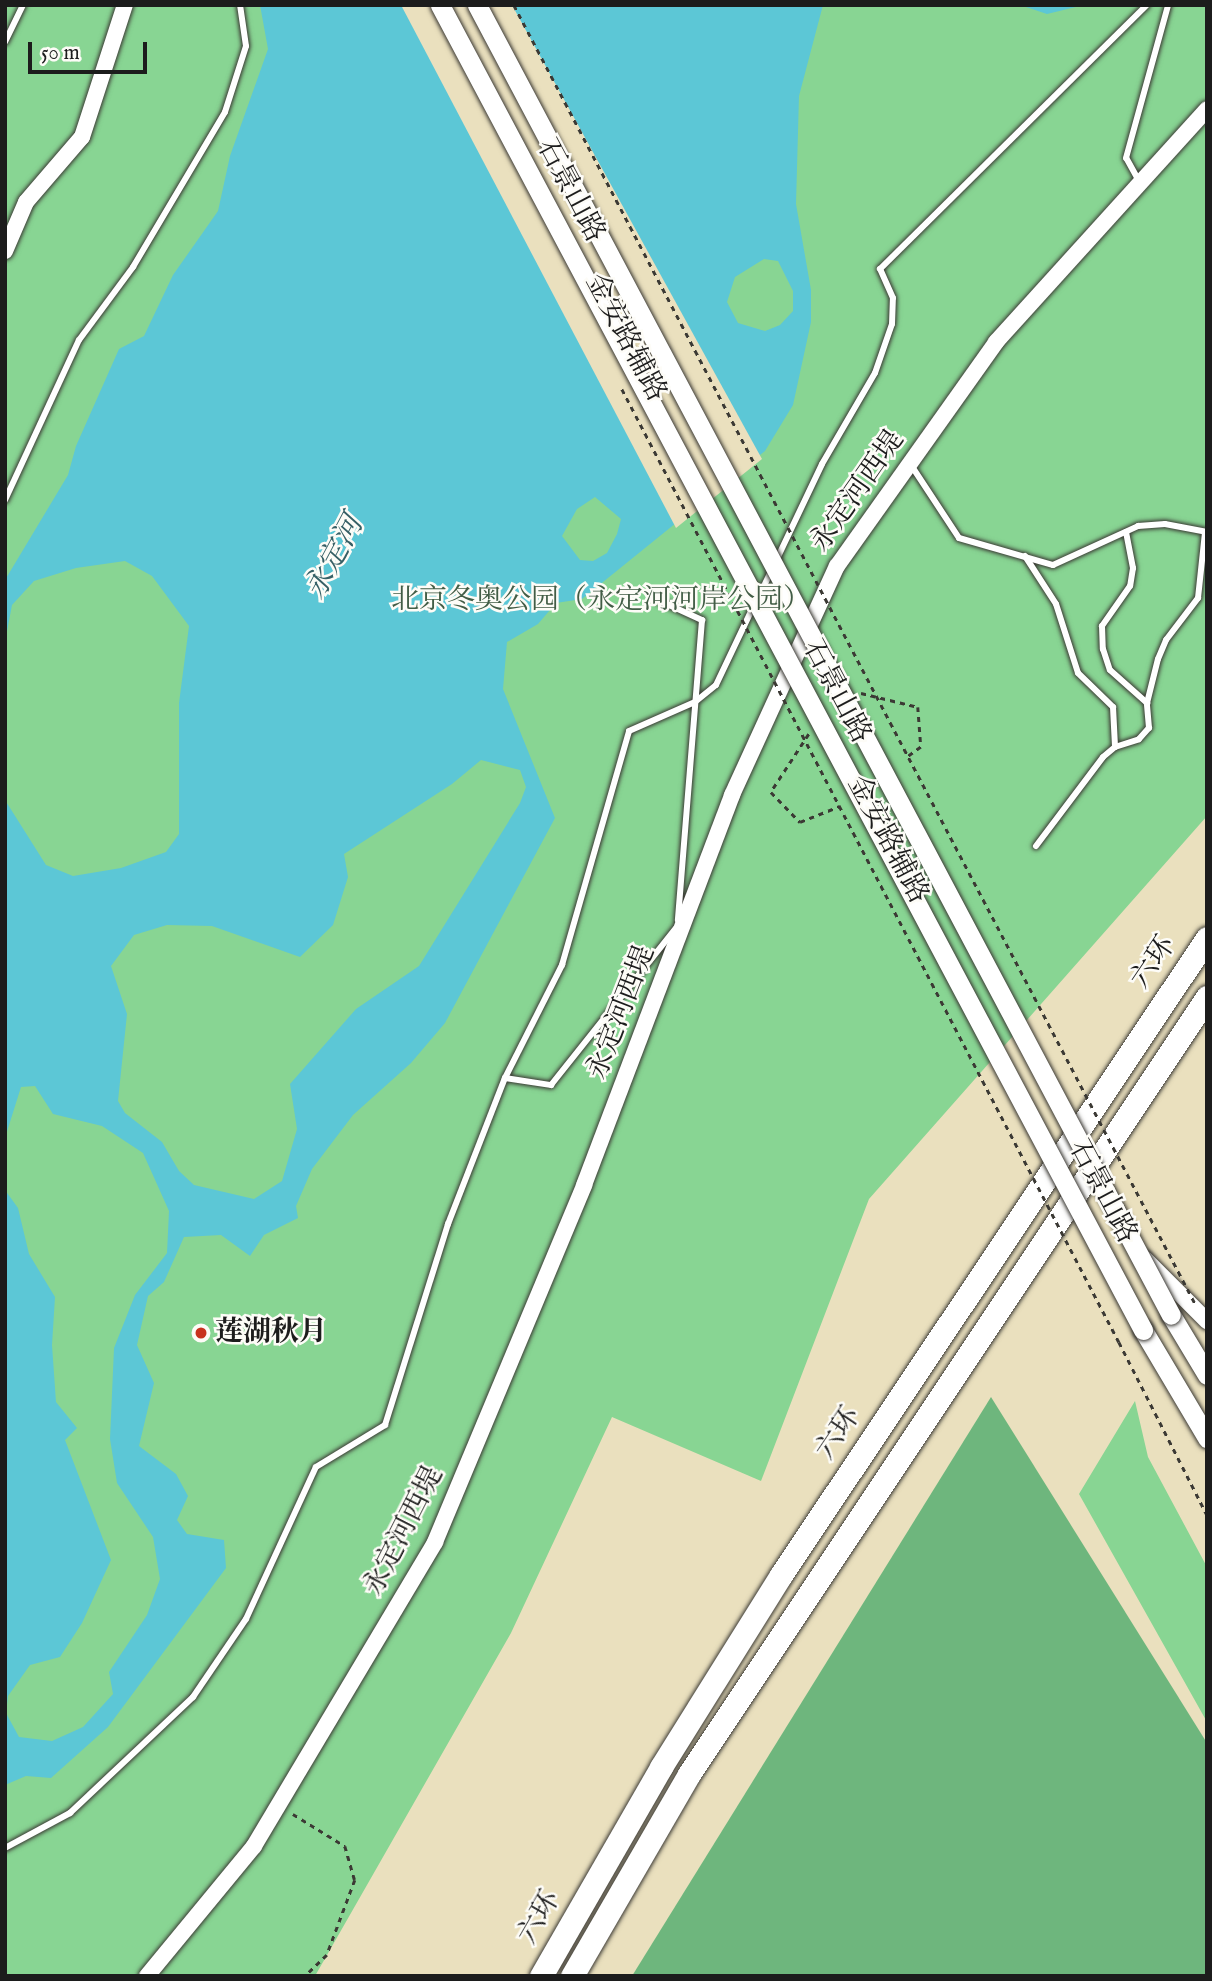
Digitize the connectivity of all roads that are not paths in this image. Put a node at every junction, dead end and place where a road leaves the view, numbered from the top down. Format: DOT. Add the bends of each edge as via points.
graph roads {
  1 [pos="23,5"];
  2 [pos="125,5"];
  3 [pos="240,5"];
  4 [pos="440,5"];
  5 [pos="478,5"];
  6 [pos="1147,5"];
  7 [pos="1168,5"];
  8 [pos="5,42"];
  9 [pos="1207,109"];
  10 [pos="1140,182"];
  11 [pos="5,251"];
  12 [pos="910,463"];
  13 [pos="5,500"];
  14 [pos="1126,532"];
  15 [pos="1206,532"];
  16 [pos="1025,556"];
  17 [pos="656,598"];
  18 [pos="695,702"];
  19 [pos="1147,702"];
  20 [pos="1115,747"];
  21 [pos="1036,846"];
  22 [pos="680,926"];
  23 [pos="1207,938"];
  24 [pos="1207,997"];
  25 [pos="505,1078"];
  26 [pos="1138,1253"];
  27 [pos="1207,1321"];
  28 [pos="1207,1375"];
  29 [pos="1203,1432"];
  30 [pos="1207,1447"];
  31 [pos="5,1848"];
  32 [pos="147,1976"];
  33 [pos="541,1976"];
  34 [pos="572,1976"];
  1 -- 8 [label="lane"];
  2 -- 11 [label="street" via="82,137 26,202"];
  3 -- 13 [label="lane" via="246,46 225,112 133,267 79,341"];
  4 -- 29 [label="main road, 石景山路, bridge" via="1143,1330"];
  5 -- 26 [label="main road, 石景山路, bridge"];
  6 -- 18 [label="lane" via="880,269 894,298 892,324 875,373 822,464 716,685"];
  7 -- 10 [label="lane" via="1126,158"];
  9 -- 10 [label="street, 永定河西堤"];
  10 -- 12 [label="street, 永定河西堤" via="996,342"];
  12 -- 16 [label="lane" via="959,538"];
  12 -- 22 [label="street, 永定河西堤" via="837,566 732,795"];
  14 -- 15 [label="lane" via="1165,524"];
  14 -- 16 [label="lane" via="1053,565"];
  14 -- 19 [label="lane" via="1133,568 1130,586 1102,626 1103,649 1111,670"];
  15 -- 19 [label="lane" via="1198,598 1166,640"];
  16 -- 20 [label="lane" via="1056,604 1079,673 1112,707"];
  17 -- 18 [label="lane" via="702,620"];
  18 -- 22 [label="lane"];
  18 -- 25 [label="lane" via="629,731 562,965"];
  19 -- 20 [label="lane" via="1149,728 1139,739"];
  20 -- 21 [label="lane" via="1077,786"];
  22 -- 25 [label="lane" via="551,1085"];
  22 -- 32 [label="street, 永定河西堤" via="584,1185 435,1542 254,1846"];
  23 -- 33 [label="highway, 六环" via="781,1575 661,1767"];
  24 -- 34 [label="highway, 六环" via="689,1774"];
  25 -- 31 [label="lane" via="448,1224 385,1425 316,1467 246,1619 193,1697 70,1813"];
  26 -- 27 [label="street" via="1196,1305"];
  26 -- 28 [label="main road, 石景山路, bridge"];
  29 -- 30 [label="street"];
}
